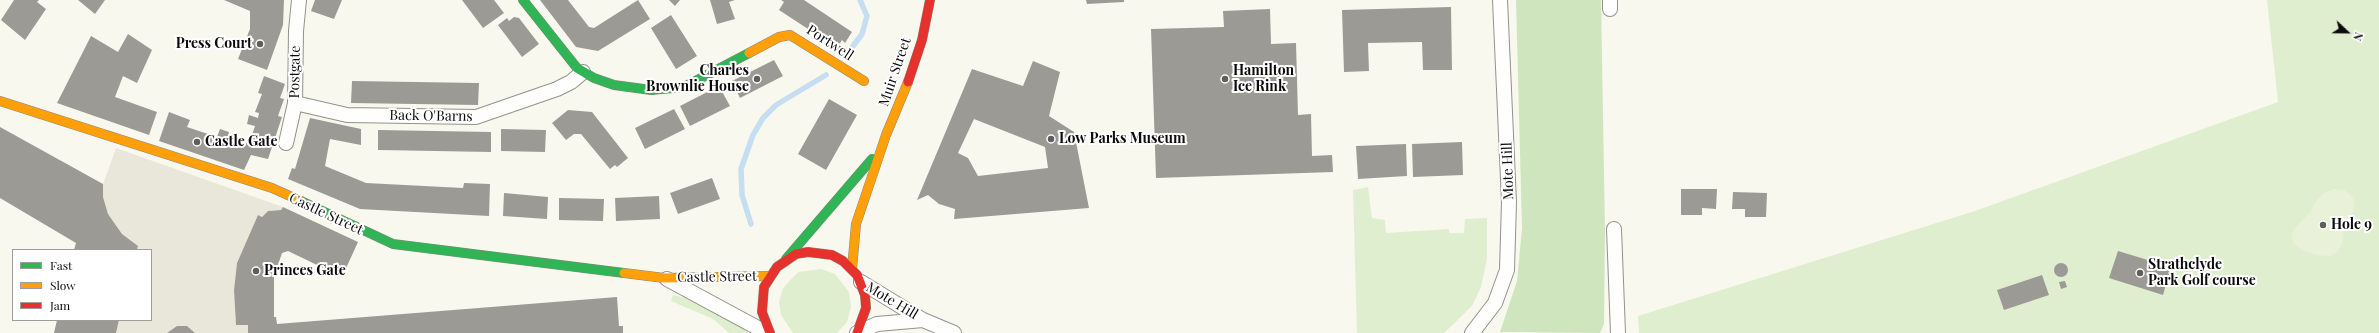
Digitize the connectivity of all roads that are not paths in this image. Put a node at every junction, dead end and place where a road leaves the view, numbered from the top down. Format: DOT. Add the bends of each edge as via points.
graph roads {
  1 [pos="299,0"];
  2 [pos="523,0"];
  3 [pos="930,0"];
  4 [pos="1500,0"];
  5 [pos="583,72"];
  6 [pos="864,82"];
  7 [pos="0,101"];
  8 [pos="295,103"];
  9 [pos="286,143"];
  10 [pos="880,150"];
  11 [pos="1614,229"];
  12 [pos="786,260"];
  13 [pos="852,268"];
  14 [pos="770,276"];
  15 [pos="664,278"];
  16 [pos="861,282"];
  17 [pos="923,320"];
  18 [pos="767,333"];
  19 [pos="770,333"];
  20 [pos="857,333"];
  21 [pos="954,333"];
  22 [pos="1472,333"];
  23 [pos="1618,333"];
  1 -- 8 [label="street, Postgate"];
  2 -- 5 [label="street" via="566,56"];
  3 -- 10 [label="street, Muir Street" via="911,76"];
  4 -- 22 [label="street, Mote Hill" via="1509,202 1507,270 1495,303"];
  5 -- 6 [label="street, Portwell" via="614,85 659,90 684,87 779,37 790,35"];
  5 -- 8 [label="street, Back O'Barns" via="564,86 472,117 353,115"];
  7 -- 15 [label="street, Castle Street" via="272,188 394,244"];
  8 -- 9 [label="street, Postgate"];
  10 -- 12 [label="street, Muir Street"];
  10 -- 13 [label="street, Muir Street" via="856,224"];
  11 -- 23 [label="street"];
  12 -- 13 [label="street" via="796,254 820,252 832,255"];
  12 -- 14 [label="street, Muir Street"];
  13 -- 16 [label="street"];
  14 -- 15 [label="street, Castle Street"];
  14 -- 19 [label="street" via="761,300 762,312"];
  15 -- 18 [label="street, Castle Street"];
  16 -- 17 [label="street, Mote Hill"];
  16 -- 20 [label="street" via="866,308"];
  17 -- 20 [label="street, Mote Hill" via="877,324"];
  17 -- 21 [label="street, Mote Hill"];
}
